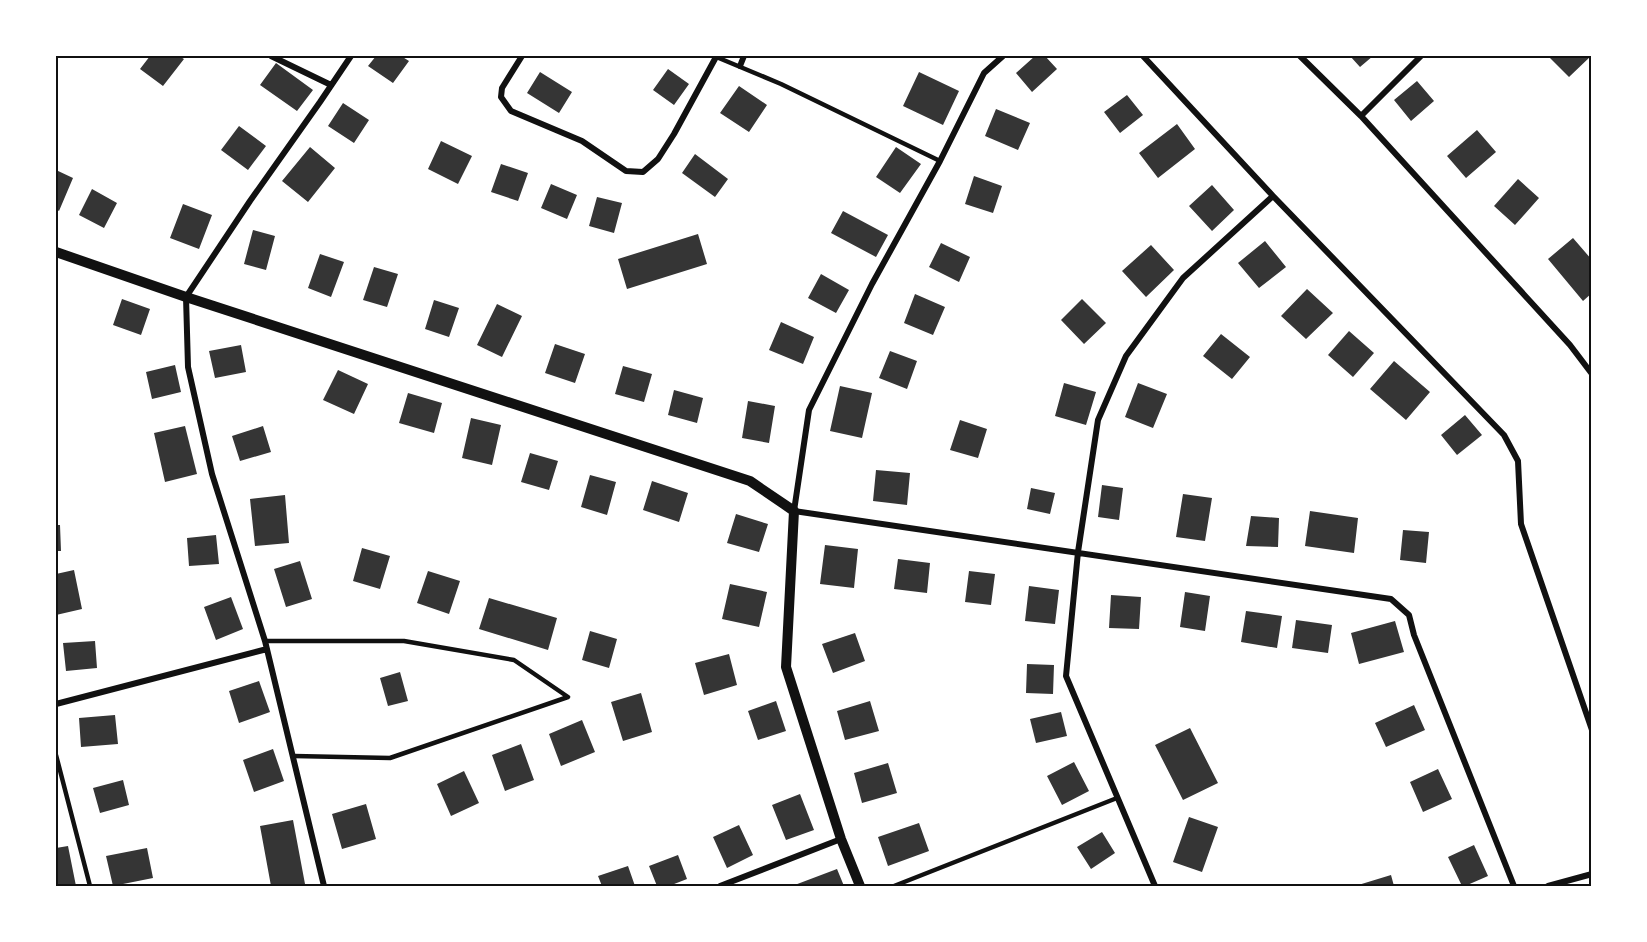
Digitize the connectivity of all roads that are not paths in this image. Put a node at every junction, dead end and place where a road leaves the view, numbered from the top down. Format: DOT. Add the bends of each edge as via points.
graph roads {
  1 [pos="271,56"];
  2 [pos="351,56"];
  3 [pos="522,56"];
  4 [pos="715,56"];
  5 [pos="744,56"];
  6 [pos="1003,56"];
  7 [pos="1143,56"];
  8 [pos="1300,56"];
  9 [pos="1421,56"];
  10 [pos="741,66"];
  11 [pos="331,85"];
  12 [pos="1361,116"];
  13 [pos="940,161"];
  14 [pos="1273,196"];
  15 [pos="56,252"];
  16 [pos="186,297"];
  17 [pos="1592,374"];
  18 [pos="794,511"];
  19 [pos="1078,552"];
  20 [pos="265,641"];
  21 [pos="267,649"];
  22 [pos="56,704"];
  23 [pos="1592,730"];
  24 [pos="56,755"];
  25 [pos="294,756"];
  26 [pos="1117,798"];
  27 [pos="841,839"];
  28 [pos="1592,874"];
  29 [pos="90,886"];
  30 [pos="324,886"];
  31 [pos="720,886"];
  32 [pos="860,886"];
  33 [pos="894,886"];
  34 [pos="1155,886"];
  35 [pos="1514,886"];
  36 [pos="1548,886"];
  1 -- 11 [label="street"];
  2 -- 11 [label="street"];
  3 -- 4 [label="street" via="502,88 501,98 511,111 582,141 626,171 643,172 663,151"];
  4 -- 10 [label="lane"];
  5 -- 10 [label="street"];
  6 -- 13 [label="street" via="984,73"];
  7 -- 14 [label="street"];
  8 -- 12 [label="street"];
  9 -- 12 [label="street"];
  10 -- 13 [label="lane"];
  11 -- 16 [label="street"];
  12 -- 17 [label="street"];
  13 -- 18 [label="street" via="809,410"];
  14 -- 19 [label="street" via="1184,278 1126,356 1098,420"];
  14 -- 23 [label="street" via="1504,435 1518,461 1521,524"];
  15 -- 16 [label="street"];
  16 -- 18 [label="street" via="750,481"];
  16 -- 20 [label="street" via="188,367 212,474"];
  18 -- 19 [label="street"];
  18 -- 27 [label="street" via="786,667"];
  19 -- 26 [label="street" via="1066,676"];
  19 -- 35 [label="street" via="1390,599 1410,615 1414,635"];
  20 -- 21 [label="street"];
  20 -- 25 [label="lane" via="404,641 514,660 568,697 390,758"];
  21 -- 22 [label="street"];
  21 -- 25 [label="street"];
  24 -- 29 [label="lane"];
  25 -- 30 [label="street"];
  26 -- 33 [label="lane"];
  26 -- 34 [label="street"];
  27 -- 31 [label="street"];
  27 -- 32 [label="street"];
  28 -- 36 [label="street"];
}
